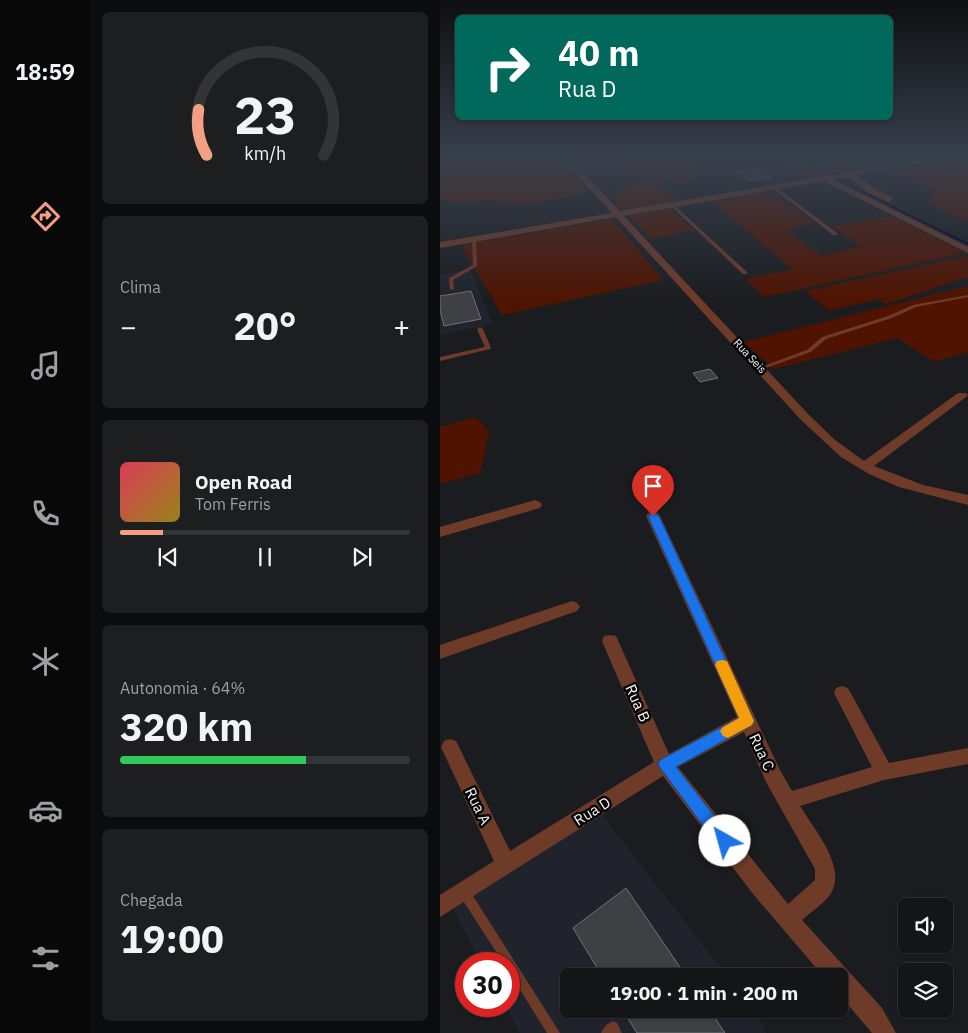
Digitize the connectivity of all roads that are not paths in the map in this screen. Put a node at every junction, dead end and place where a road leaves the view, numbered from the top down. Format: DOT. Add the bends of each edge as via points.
graph roads {
  1 [pos="612,207"];
  2 [pos="659,207"];
  3 [pos="674,207"];
  4 [pos="799,207"];
  5 [pos="888,207"];
  6 [pos="901,207"];
  7 [pos="619,214"];
  8 [pos="835,234"];
  9 [pos="952,236"];
  10 [pos="474,240"];
  11 [pos="440,246"];
  12 [pos="968,250"];
  13 [pos="745,272"];
  14 [pos="452,289"];
  15 [pos="968,296"];
  16 [pos="480,329"];
  17 [pos="440,359"];
  18 [pos="761,368"];
  19 [pos="962,395"];
  20 [pos="866,466"];
  21 [pos="968,500"];
  22 [pos="535,505"];
  23 [pos="653,516"];
  24 [pos="440,532"];
  25 [pos="572,607"];
  26 [pos="610,641"];
  27 [pos="440,652"];
  28 [pos="842,693"];
  29 [pos="747,721"];
  30 [pos="450,747"];
  31 [pos="968,756"];
  32 [pos="665,765"];
  33 [pos="884,772"];
  34 [pos="787,801"];
  35 [pos="506,864"];
  36 [pos="464,891"];
  37 [pos="440,907"];
  38 [pos="787,919"];
  39 [pos="830,968"];
  40 [pos="848,988"];
  41 [pos="554,1033"];
  42 [pos="607,1033"];
  43 [pos="616,1033"];
  44 [pos="885,1033"];
  1 -- 7 [label="street, Rua Seis"];
  2 -- 7 [label="street"];
  3 -- 13 [label="lane"];
  4 -- 8 [label="lane"];
  5 -- 9 [label="street"];
  6 -- 9 [label="street"];
  7 -- 10 [label="street"];
  7 -- 18 [label="street, Rua Seis"];
  9 -- 12 [label="street"];
  10 -- 11 [label="street"];
  10 -- 14 [label="lane" via="475,266 451,279"];
  15 -- 18 [label="lane" via="915,306 824,338 809,351"];
  16 -- 17 [label="lane" via="488,348"];
  18 -- 20 [label="street, Rua Seis" via="844,453"];
  19 -- 20 [label="street"];
  20 -- 21 [label="street, Rua Seis" via="910,487"];
  22 -- 24 [label="street"];
  23 -- 29 [label="street, Rua C"];
  25 -- 27 [label="street"];
  26 -- 32 [label="street, Rua B"];
  28 -- 33 [label="street"];
  29 -- 32 [label="street, Rua D"];
  29 -- 34 [label="street, Rua C"];
  30 -- 35 [label="street, Rua A"];
  31 -- 33 [label="street"];
  32 -- 35 [label="street, Rua D"];
  32 -- 38 [label="street, Rua B"];
  33 -- 34 [label="street"];
  34 -- 38 [label="street, Rua C" via="824,867 826,878 823,887"];
  35 -- 36 [label="street, Rua D"];
  36 -- 37 [label="street, Rua D"];
  36 -- 41 [label="lane"];
  38 -- 39 [label="street, Rua B"];
  40 -- 44 [label="street, Rua B"];
  42 -- 43 [label="lane" via="613,1028"];
}
